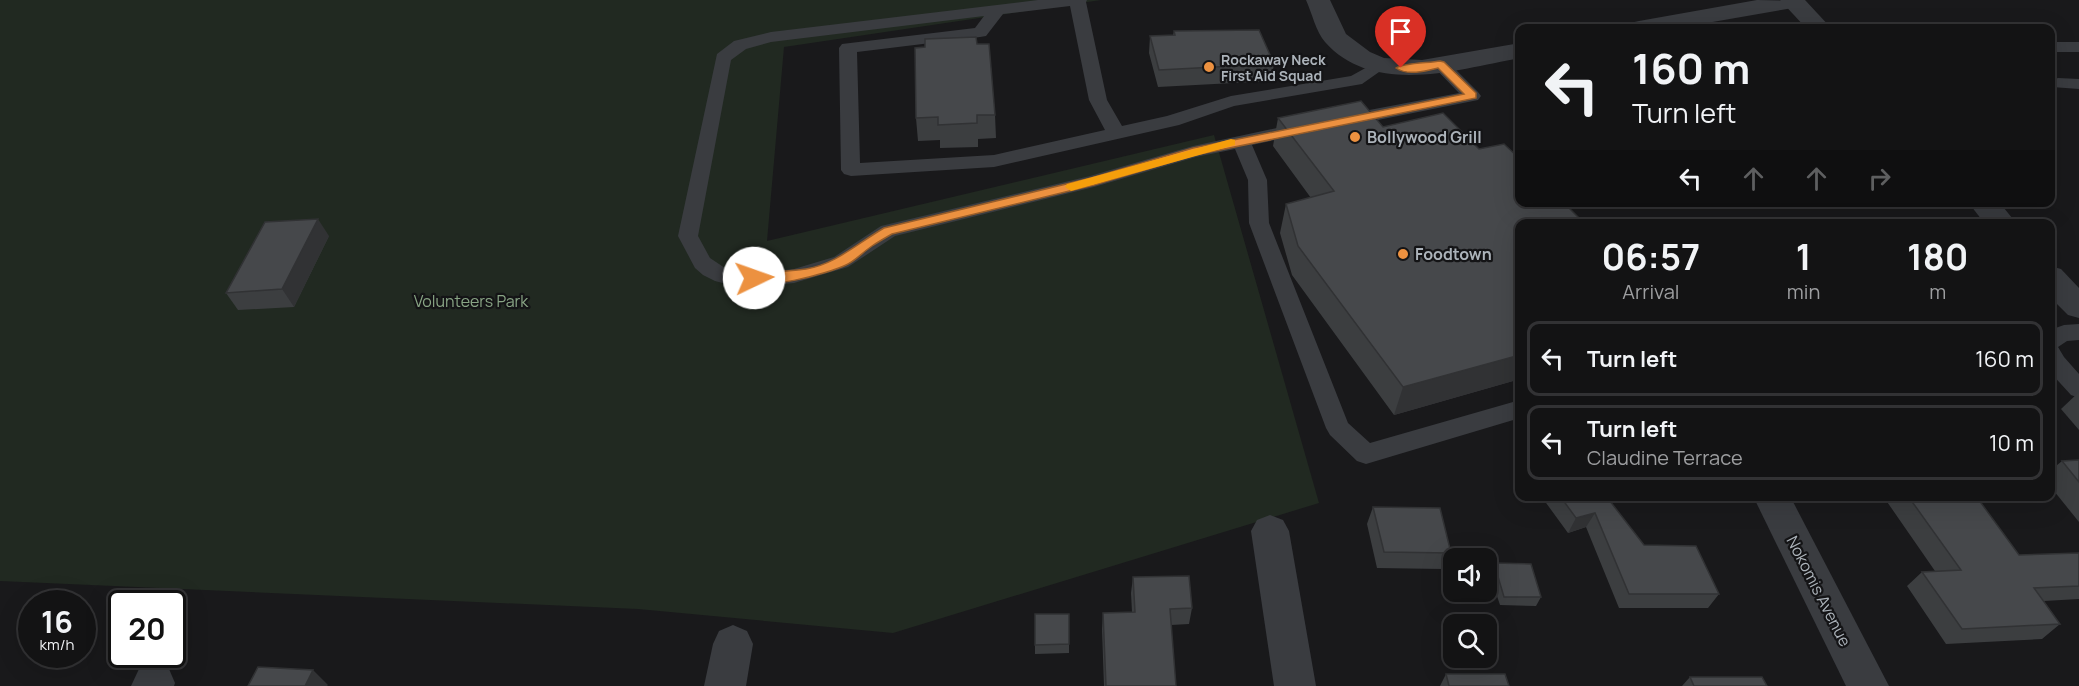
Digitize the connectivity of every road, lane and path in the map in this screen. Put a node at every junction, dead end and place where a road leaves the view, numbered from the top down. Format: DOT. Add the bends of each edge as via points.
graph roads {
  1 [pos="1078,0"];
  2 [pos="1318,0"];
  3 [pos="1793,0"];
  4 [pos="998,9"];
  5 [pos="1661,24"];
  6 [pos="1815,24"];
  7 [pos="2055,47"];
  8 [pos="2079,47"];
  9 [pos="1515,51"];
  10 [pos="1440,64"];
  11 [pos="1380,65"];
  12 [pos="2058,83"];
  13 [pos="2079,84"];
  14 [pos="1116,133"];
  15 [pos="1241,141"];
  16 [pos="1987,207"];
  17 [pos="1997,219"];
  18 [pos="2055,281"];
  19 [pos="2079,307"];
  20 [pos="2079,332"];
  21 [pos="2055,337"];
  22 [pos="2055,362"];
  23 [pos="2079,389"];
  24 [pos="1515,410"];
  25 [pos="1773,501"];
  26 [pos="1270,531"];
  27 [pos="733,644"];
  28 [pos="725,686"];
  29 [pos="1295,686"];
  30 [pos="1868,686"];
  1 -- 4 [label="lane"];
  1 -- 14 [label="lane" via="1098,100"];
  2 -- 11 [label="street" via="1335,38"];
  3 -- 5 [label="street"];
  3 -- 6 [label="street"];
  4 -- 14 [label="lane" via="980,32 848,48 850,170 994,161"];
  4 -- 15 [label="lane" via="771,37 740,45 723,58 688,236 695,255 711,271 736,278 815,272 844,261 888,231"];
  7 -- 8 [label="lane"];
  9 -- 10 [label="street"];
  10 -- 11 [label="street" via="1412,68"];
  10 -- 15 [label="lane" via="1472,96"];
  11 -- 14 [label="lane" via="1356,80 1231,102"];
  12 -- 13 [label="lane"];
  15 -- 24 [label="lane" via="1258,174 1259,223 1338,428 1366,454"];
  16 -- 17 [label="street"];
  18 -- 19 [label="street"];
  20 -- 21 [label="lane"];
  22 -- 23 [label="lane"];
  25 -- 30 [label="street, Nokomis Avenue"];
  26 -- 29 [label="street"];
  27 -- 28 [label="street"];
}
